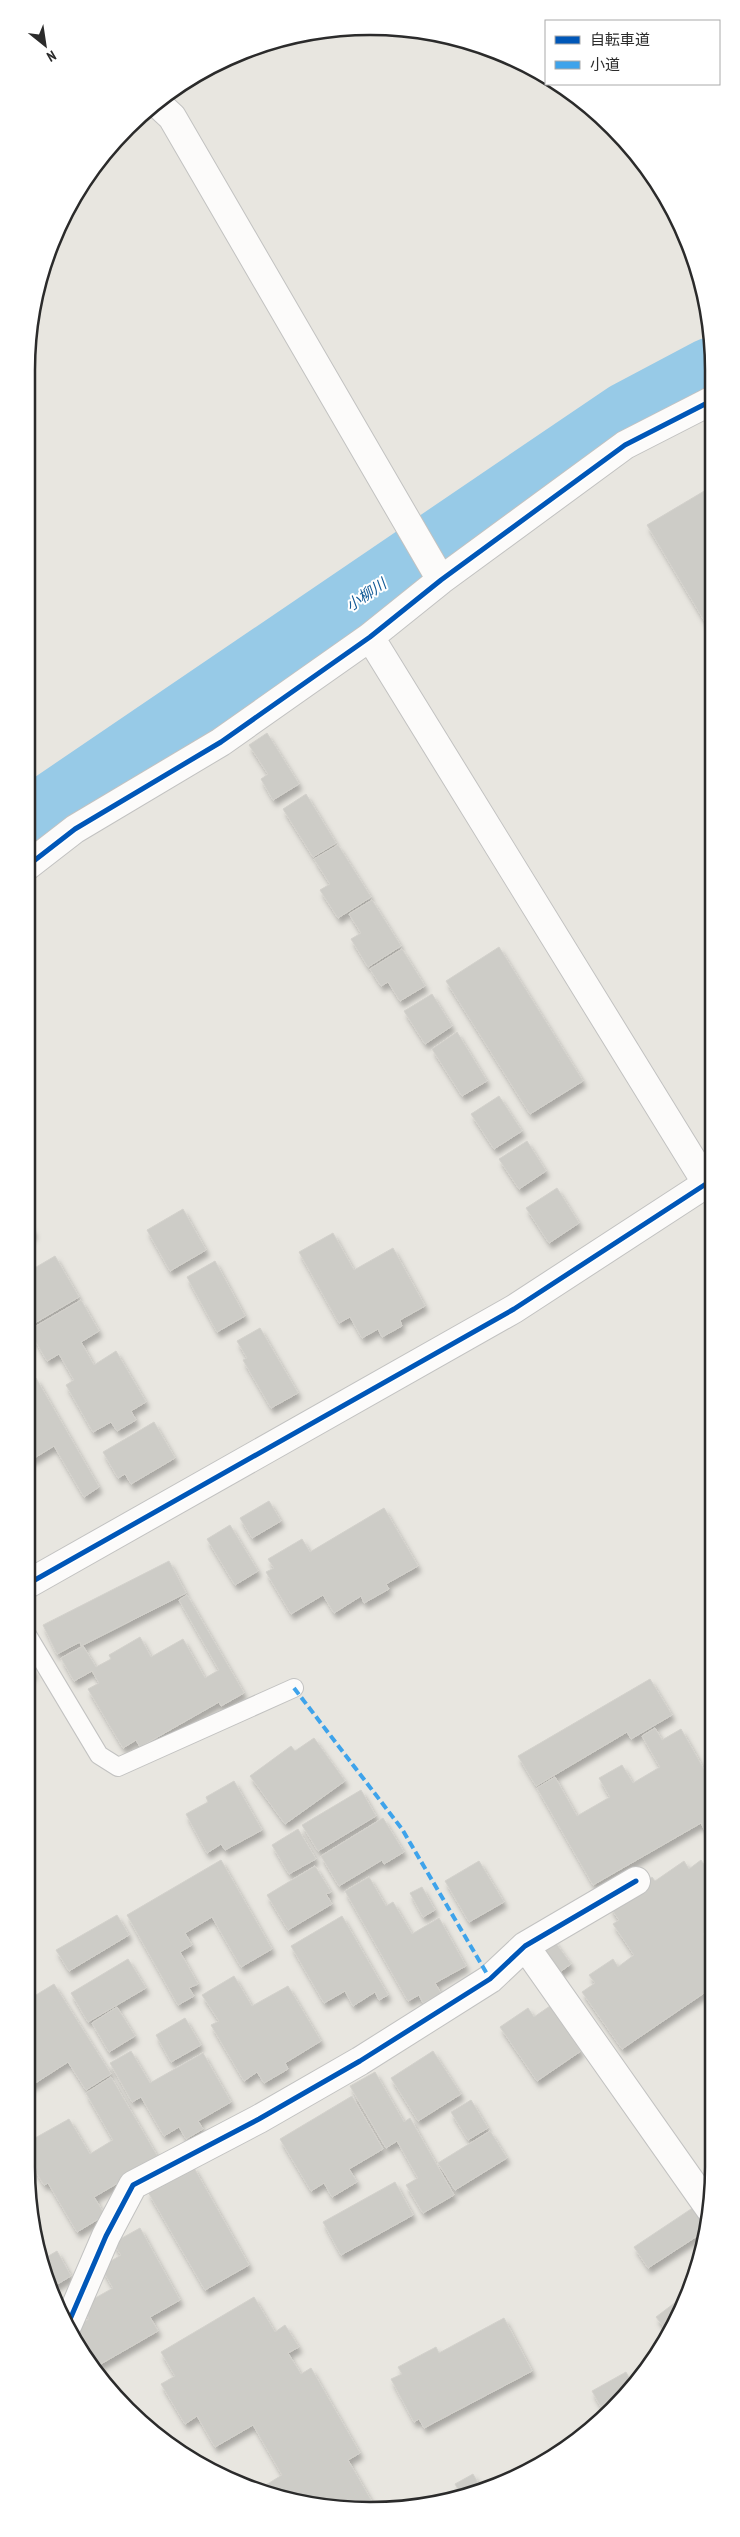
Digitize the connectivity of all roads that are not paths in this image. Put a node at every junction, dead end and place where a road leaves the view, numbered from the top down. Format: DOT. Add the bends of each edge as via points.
graph roads {
  1 [pos="162,107"];
  2 [pos="705,404"];
  3 [pos="441,580"];
  4 [pos="370,637"];
  5 [pos="35,860"];
  6 [pos="705,1174"];
  7 [pos="705,1185"];
  8 [pos="35,1570"];
  9 [pos="35,1648"];
  10 [pos="294,1688"];
  11 [pos="636,1882"];
  12 [pos="525,1946"];
  13 [pos="703,2199"];
  14 [pos="71,2317"];
  1 -- 3 [label="street" via="172,118"];
  2 -- 3 [label="street" via="626,445"];
  3 -- 4 [label="street"];
  4 -- 5 [label="street" via="221,742 75,829"];
  4 -- 6 [label="street"];
  7 -- 8 [label="street" via="514,1309"];
  9 -- 10 [label="lane" via="98,1755 118,1767"];
  11 -- 12 [label="street"];
  12 -- 13 [label="street"];
  12 -- 14 [label="street" via="490,1979 360,2061 259,2119 133,2184 106,2236"];
}
